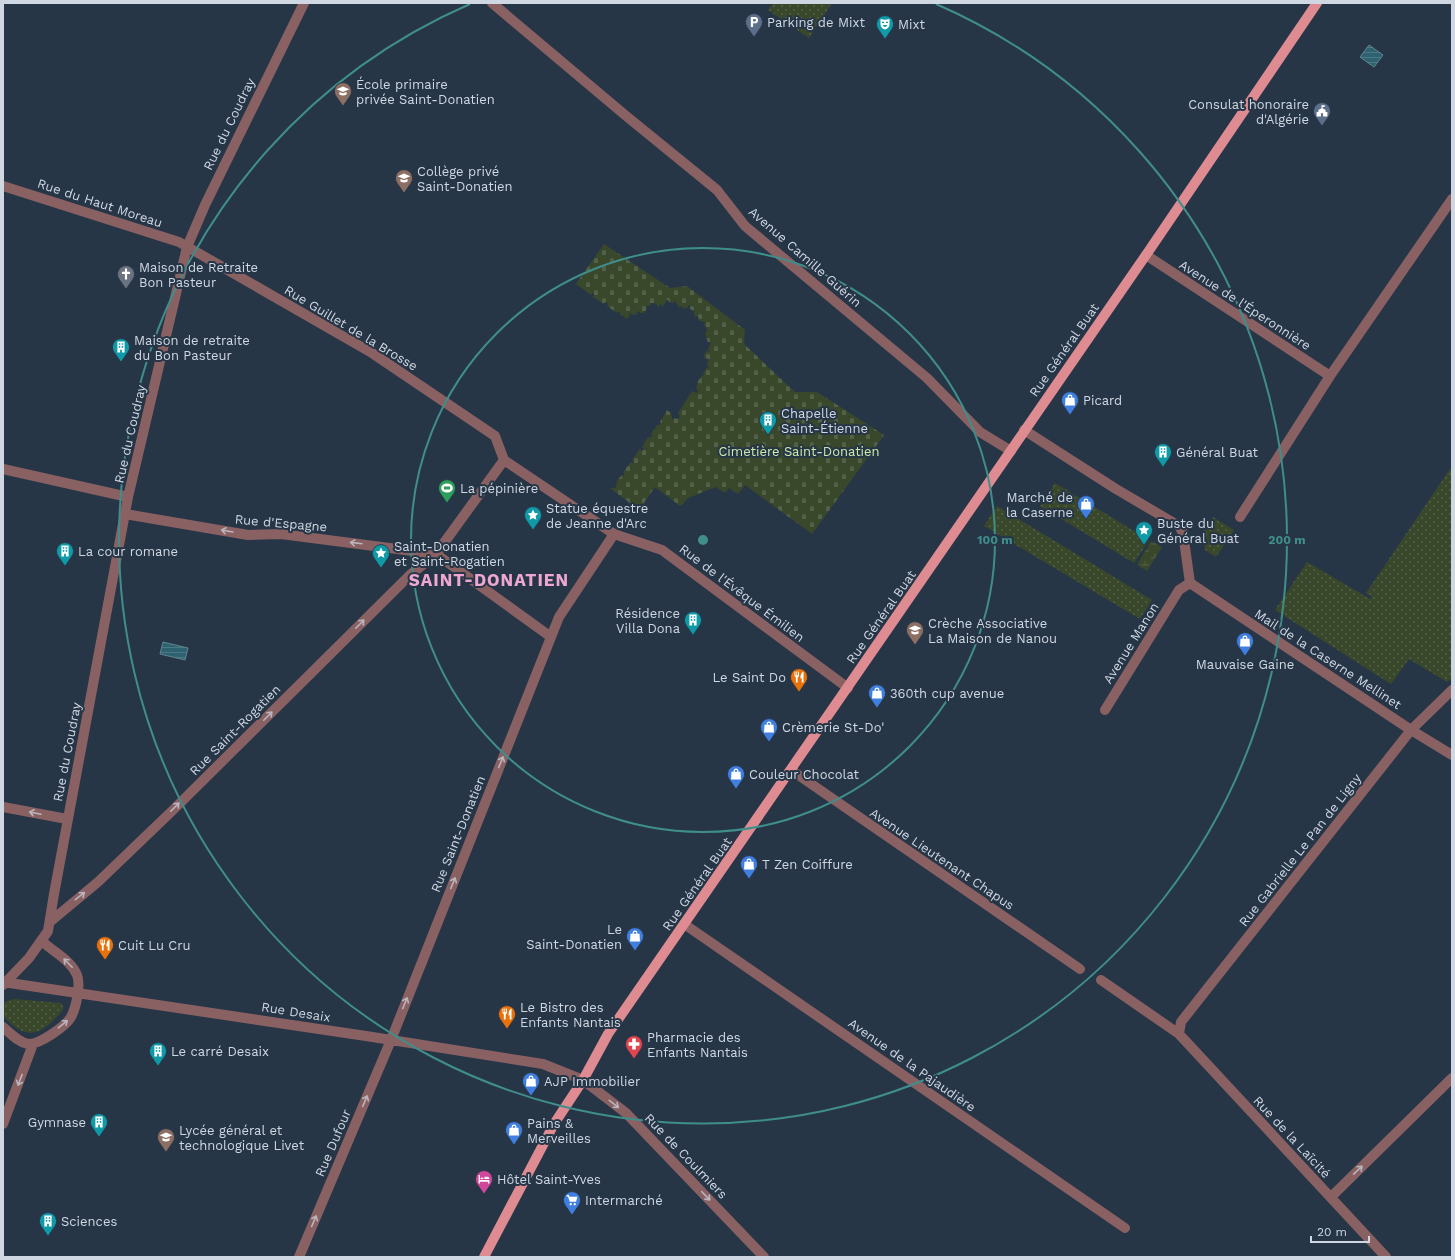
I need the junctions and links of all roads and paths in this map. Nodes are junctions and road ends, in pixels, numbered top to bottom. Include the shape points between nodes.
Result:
1 (304, 3) edge
2 (492, 3) edge
3 (1317, 3) edge
4 (3, 186) edge
5 (1452, 199) edge
6 (187, 247) junction
7 (1146, 255) junction
8 (1330, 376) junction
9 (1024, 430) junction
10 (1011, 450) junction
11 (504, 460) junction
12 (3, 469) edge
13 (128, 497) junction
14 (125, 514) junction
15 (1240, 517) dead end
16 (614, 534) junction
17 (436, 554) junction
18 (1190, 583) junction
19 (550, 637) junction
20 (848, 688) junction
21 (1452, 690) edge
22 (1105, 710) dead end
23 (1411, 730) junction
24 (1452, 755) edge
25 (791, 770) junction
26 (3, 807) edge
27 (67, 819) junction
28 (51, 921) junction
29 (684, 924) junction
30 (42, 941) junction
31 (1080, 969) dead end
32 (1101, 980) dead end
33 (4, 983) edge
34 (77, 994) junction
35 (3, 1026) edge
36 (1179, 1034) junction
37 (391, 1040) junction
38 (33, 1044) junction
39 (1452, 1078) edge
40 (583, 1080) junction
41 (3, 1124) edge
42 (1330, 1197) junction
43 (1125, 1228) dead end
44 (299, 1257) edge
45 (484, 1257) edge
46 (764, 1257) edge
47 (1386, 1257) edge

1 - 6 street, Rue du Coudray
2 - 10 street, Avenue Camille Guérin via 717,190 746,226 927,378 980,432
3 - 7 main road, Rue Général Buat
4 - 6 street, Rue du Haut Moreau via 179,242
5 - 8 street
6 - 11 street, Rue Guillet de la Brosse via 372,353 495,436
6 - 13 street, Rue du Coudray
7 - 8 street, Avenue de l'Éperonnière
7 - 9 main road, Rue Général Buat
8 - 15 street
9 - 10 main road, Rue Général Buat
9 - 18 street via 1179,526 1183,533
10 - 20 main road, Rue Général Buat
11 - 16 street, Rue de l'Évêque Émilien
11 - 17 street, Rue Saint-Rogatien
12 - 13 street
13 - 14 street, Rue du Coudray
17 -> 14 street, Rue d'Espagne via 281,534 248,535
14 - 27 street, Rue du Coudray
16 - 19 street, Rue Saint-Donatien via 559,616
16 - 20 street, Rue de l'Évêque Émilien via 662,550
17 - 19 street
28 -> 17 street, Rue Saint-Rogatien via 104,877 410,575
18 - 22 street, Avenue Manon via 1179,590
18 - 23 street, Mail de la Caserne Mellinet
37 -> 19 street, Rue Saint-Donatien
20 - 25 main road, Rue Général Buat
21 - 23 street, Rue Gabrielle Le Pan de Ligny
23 - 24 street, Mail de la Caserne Mellinet
23 - 36 street, Rue Gabrielle Le Pan de Ligny via 1181,1022
25 - 29 main road, Rue Général Buat
25 - 31 street, Avenue Lieutenant Chapus
27 -> 26 street
27 - 28 street, Rue du Coudray
28 - 30 street
29 - 40 main road, Rue Général Buat via 608,1034
29 - 43 street, Avenue de la Pajaudière
30 - 33 street
34 -> 30 street via 78,981 74,969
32 - 36 street, Rue de la Laïcité
33 - 34 street, Rue Desaix
34 - 37 street, Rue Desaix via 119,998
38 -> 34 street via 46,1038 71,1018
35 - 38 street via 21,1042
36 - 42 street, Rue de la Laïcité
37 - 40 street, Rue Desaix via 543,1064
44 -> 37 street, Rue Dufour
38 -> 41 street
42 -> 39 street
40 - 45 main road, Rue Général Buat via 554,1124
40 -> 46 street, Rue de Coulmiers via 636,1123
42 - 47 street, Rue de la Laïcité

